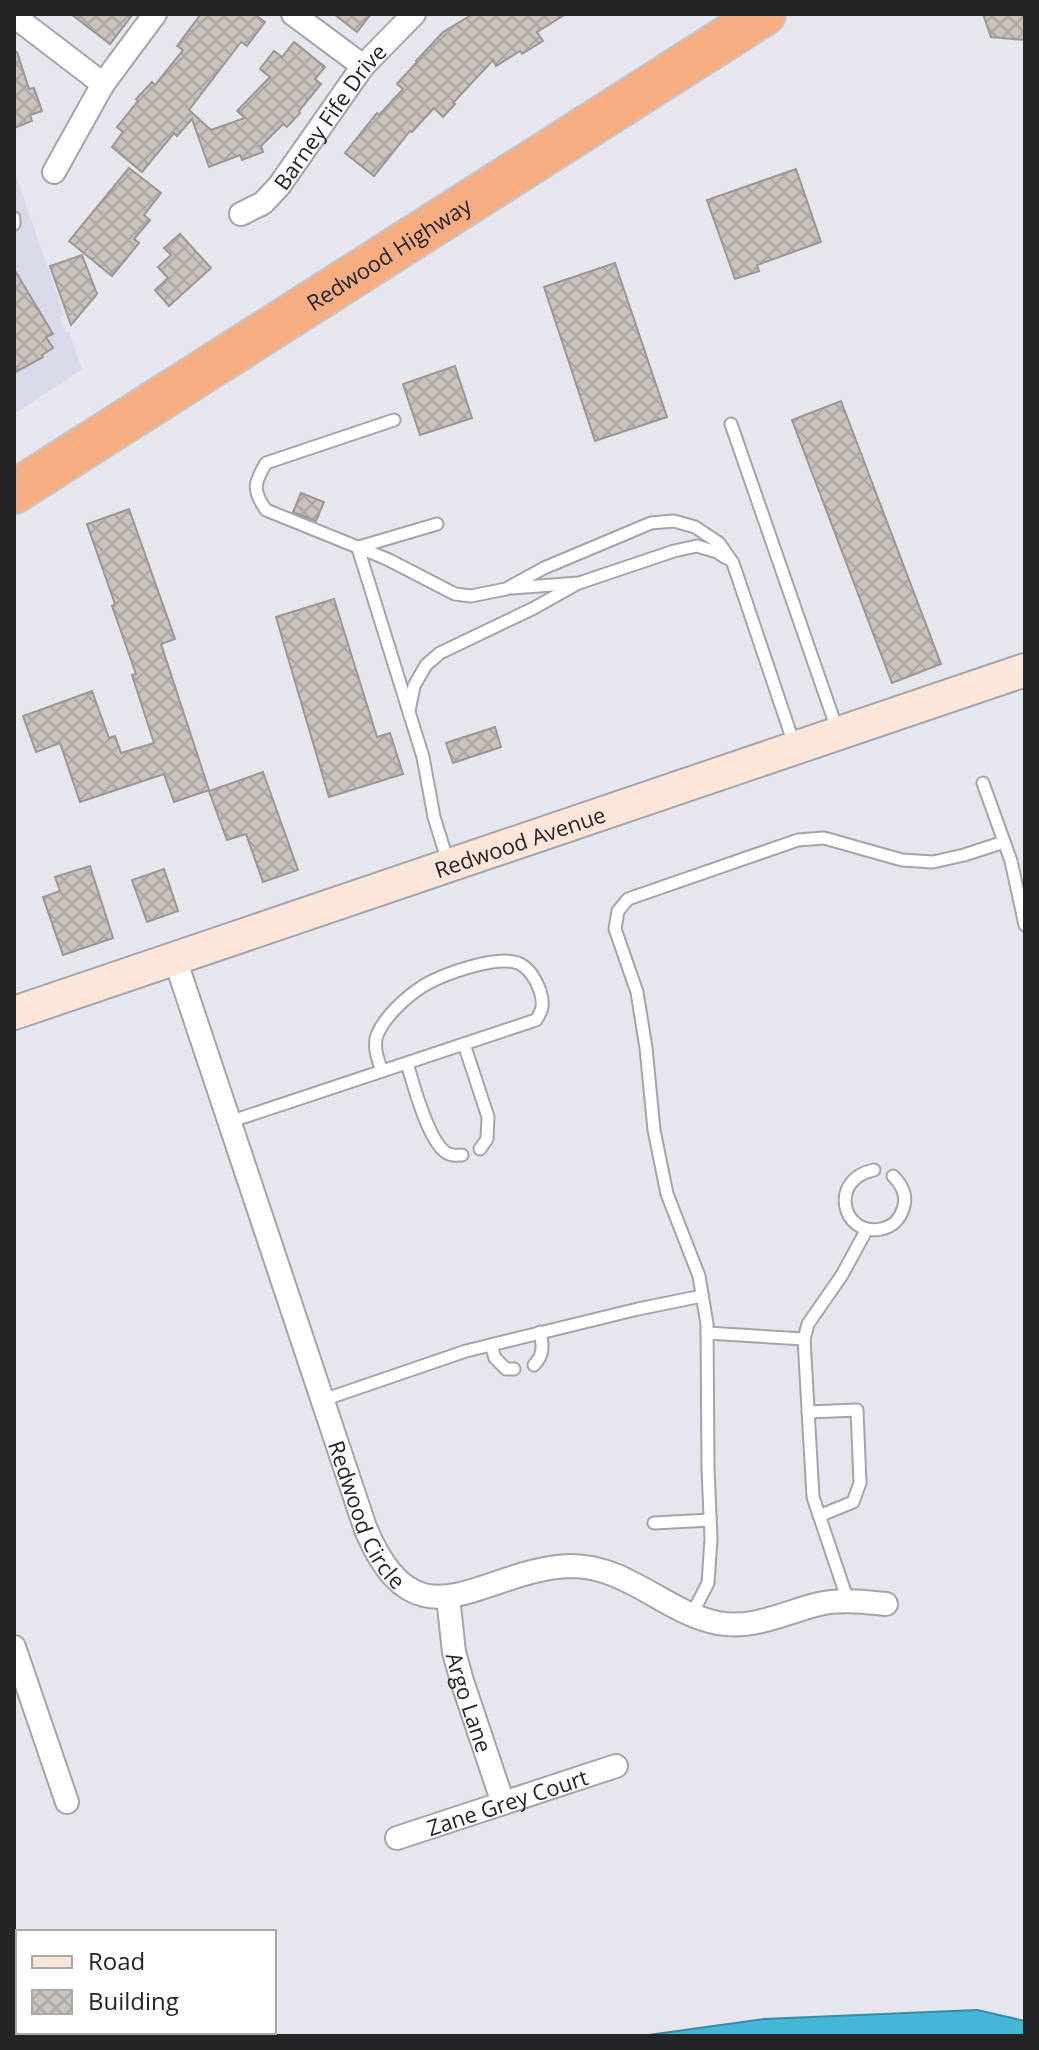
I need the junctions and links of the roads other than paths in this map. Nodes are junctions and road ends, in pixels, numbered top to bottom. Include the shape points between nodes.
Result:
1 (155, 14) edge
2 (293, 14) edge
3 (414, 14) edge
4 (764, 14) edge
5 (14, 16) edge
6 (363, 66) junction
7 (103, 84) junction
8 (54, 172) dead end
9 (241, 214) dead end
10 (394, 420) dead end
11 (731, 424) dead end
12 (14, 492) edge
13 (437, 524) dead end
14 (358, 548) junction
15 (733, 563) junction
16 (579, 583) junction
17 (506, 589) junction
18 (1025, 670) edge
19 (408, 711) junction
20 (838, 734) junction
21 (795, 748) junction
22 (983, 783) dead end
23 (1004, 842) junction
24 (1025, 856) edge
25 (1011, 861) junction
26 (449, 865) junction
27 (1025, 925) edge
28 (175, 959) junction
29 (14, 1013) edge
30 (464, 1044) junction
31 (407, 1063) junction
32 (382, 1071) junction
33 (229, 1122) junction
34 (480, 1149) dead end
35 (462, 1155) dead end
36 (874, 1170) dead end
37 (893, 1176) dead end
38 (867, 1229) junction
39 (702, 1296) junction
40 (540, 1332) junction
41 (707, 1333) junction
42 (804, 1339) junction
43 (491, 1345) junction
44 (534, 1365) dead end
45 (514, 1369) dead end
46 (323, 1400) junction
47 (808, 1412) junction
48 (819, 1516) junction
49 (710, 1520) junction
50 (654, 1523) dead end
51 (448, 1597) junction
52 (848, 1601) junction
53 (886, 1604) dead end
54 (692, 1614) junction
55 (14, 1647) edge
56 (616, 1766) dead end
57 (67, 1802) dead end
58 (503, 1803) junction
59 (397, 1838) dead end

1 - 7 street
2 - 6 street
3 - 6 street, Barney Fife Drive
4 - 12 highway, Redwood Highway
5 - 7 street
6 - 9 street, Barney Fife Drive via 279,186 263,203
7 - 8 street
10 - 14 lane via 266,463 256,480 256,496 266,510
11 - 20 lane
13 - 14 lane
14 - 17 lane via 455,594
14 - 19 lane
15 - 16 lane via 697,546
15 - 17 lane via 719,543 695,527 674,521 651,523
15 - 21 lane
16 - 17 lane
16 - 19 lane via 440,653 414,686
18 - 20 main road, Redwood Avenue
19 - 26 lane
20 - 21 main road, Redwood Avenue
21 - 26 main road, Redwood Avenue
22 - 23 lane
23 - 25 lane
23 - 39 lane via 933,862 902,860 824,838 798,840 628,899 618,911 615,929 637,992 667,1194
24 - 25 lane
25 - 27 lane
26 - 28 main road, Redwood Avenue
28 - 29 main road, Redwood Avenue
28 - 33 street, Redwood Circle
30 - 31 lane
30 - 32 lane via 536,1020 543,1000 530,971 505,961 487,962 424,985 385,1021 376,1038
30 - 34 lane via 488,1117 487,1139
31 - 32 lane
31 - 35 lane via 435,1140 448,1154
32 - 33 lane
33 - 46 street, Redwood Circle
36 - 38 lane via 856,1176 846,1192 851,1219
37 - 38 lane via 904,1193 902,1213 888,1227
38 - 42 lane
39 - 40 lane
39 - 41 lane
40 - 43 lane
40 - 44 lane via 543,1352
41 - 42 lane
41 - 49 lane
42 - 47 lane
43 - 45 lane via 495,1358 506,1369
43 - 46 lane
46 - 51 street, Redwood Circle via 365,1527 383,1564 411,1589
47 - 48 lane
47 - 48 lane via 857,1410 860,1483 853,1502
48 - 52 lane
49 - 50 lane
49 - 54 lane via 708,1583
51 - 54 street, Redwood Circle via 571,1566 625,1579
51 - 58 street, Argo Lane via 454,1652
52 - 53 street, Redwood Circle
52 - 54 street, Redwood Circle via 744,1625
55 - 57 street
56 - 58 street, Zane Grey Court
58 - 59 street, Zane Grey Court

